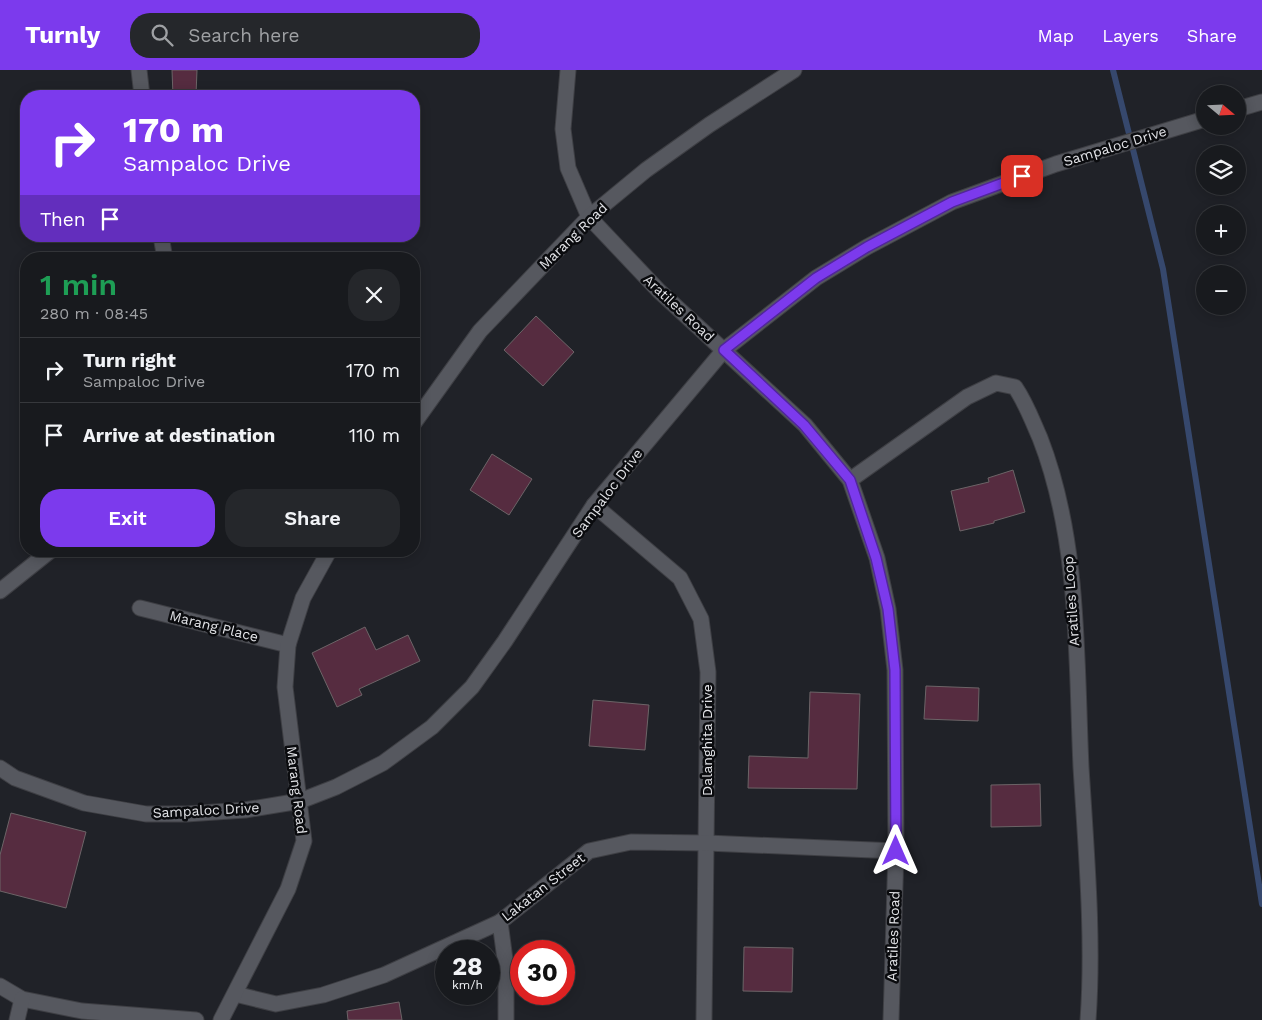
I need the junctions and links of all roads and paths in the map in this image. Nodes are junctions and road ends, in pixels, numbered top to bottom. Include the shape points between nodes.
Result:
1 (139, 70) edge
2 (568, 70) edge
3 (794, 70) edge
4 (141, 90) edge
5 (1262, 102) edge
6 (1246, 107) edge
7 (1196, 122) edge
8 (589, 217) junction
9 (724, 350) junction
10 (420, 415) edge
11 (850, 480) junction
12 (594, 505) junction
13 (42, 557) edge
14 (325, 557) edge
15 (0, 591) edge
16 (140, 608) dead end
17 (288, 645) junction
18 (0, 768) edge
19 (300, 801) junction
20 (707, 842) junction
21 (896, 851) junction
22 (500, 922) junction
23 (0, 986) edge
24 (236, 994) junction
25 (22, 999) junction
26 (17, 1020) edge
27 (196, 1020) edge
28 (222, 1020) edge
29 (506, 1020) edge
30 (704, 1020) edge
31 (890, 1020) edge
32 (1088, 1020) edge

1 - 4 street
2 - 8 street, Aratiles Road via 563,130 568,168
3 - 8 street, Marang Road via 693,136
5 - 6 street
7 - 9 street, Sampaloc Drive via 1056,164 952,202 816,278
8 - 9 street, Aratiles Road via 659,291
8 - 10 street, Marang Road via 480,331
9 - 11 street, Aratiles Road via 804,425
9 - 12 street, Sampaloc Drive
11 - 21 street, Aratiles Road via 876,558 888,609 895,670
11 - 32 street, Aratiles Loop via 967,397 996,383 1015,387 1026,402 1055,488 1071,566 1087,875
12 - 19 street, Sampaloc Drive via 472,687 432,726 383,763
12 - 20 street, Dalanghita Drive via 680,578 701,620 708,672
13 - 15 street
14 - 17 street, Marang Road via 303,598
16 - 17 street, Marang Place
17 - 19 street, Marang Road via 285,687
18 - 19 street, Sampaloc Drive via 15,778 84,803 146,814 245,810
19 - 24 street, Marang Road via 304,841 288,889
20 - 21 street, Lakatan Street
20 - 22 street, Lakatan Street via 631,842 589,851
20 - 30 street, Dalanghita Drive
21 - 31 street, Aratiles Road
22 - 24 street, Lakatan Street via 384,975 323,995 276,1004
22 - 29 street via 506,967
23 - 25 street
24 - 28 street, Marang Road
25 - 26 street
25 - 27 street via 82,1011

